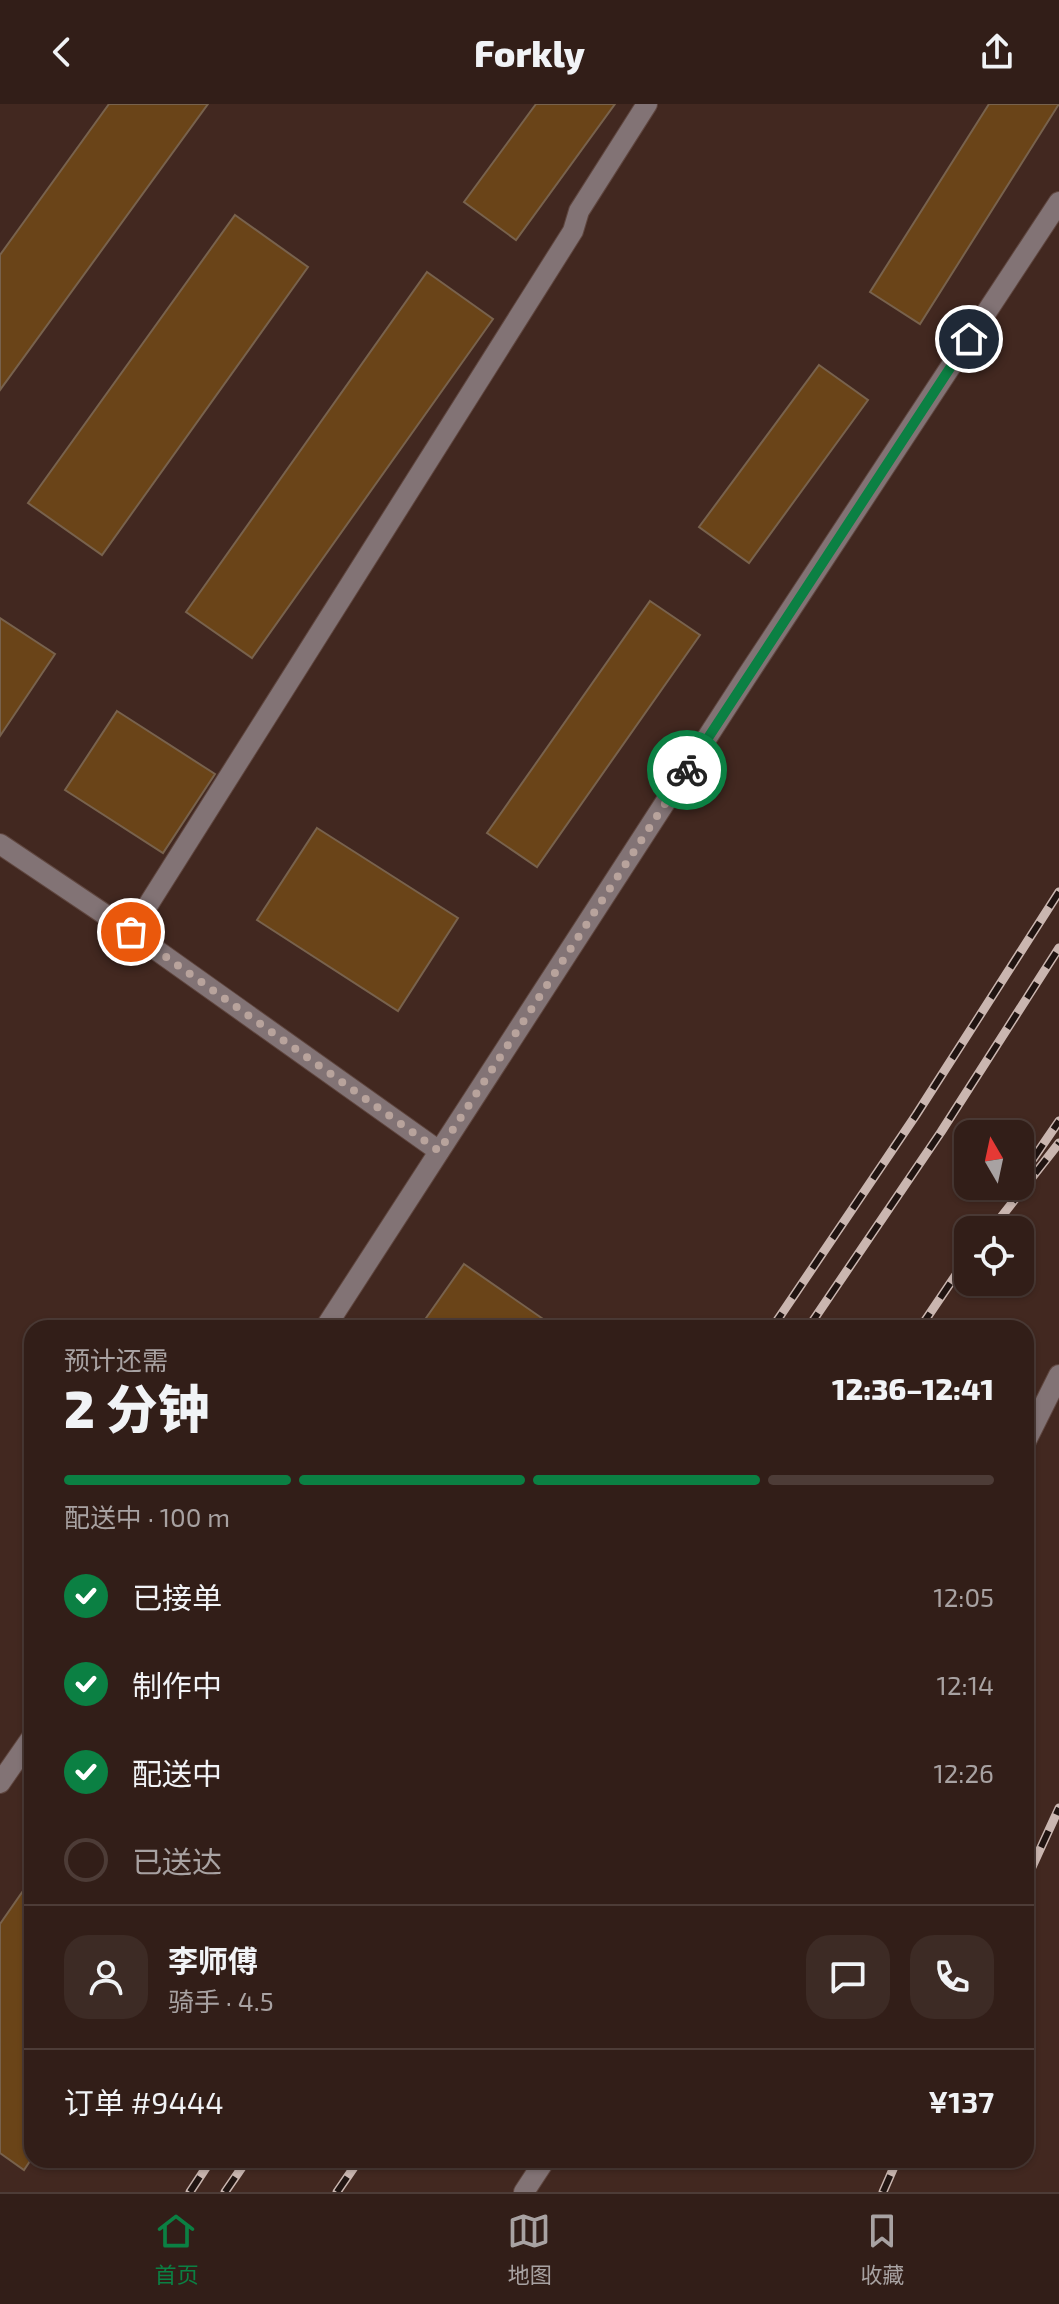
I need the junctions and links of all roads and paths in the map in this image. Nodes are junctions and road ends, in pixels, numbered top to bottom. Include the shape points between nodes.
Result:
1 (647, 104) edge
2 (1059, 202) edge
3 (0, 844) edge
4 (131, 932) junction
5 (439, 1151) junction
6 (330, 1320) edge
7 (1059, 1375) edge
8 (1034, 1425) edge
9 (24, 1748) edge
10 (0, 1783) edge
11 (540, 2168) edge
12 (524, 2192) edge

1 - 4 street via 579,211 573,231
2 - 5 street
3 - 4 street
4 - 5 street
5 - 6 street
7 - 8 street
9 - 10 street
11 - 12 street

